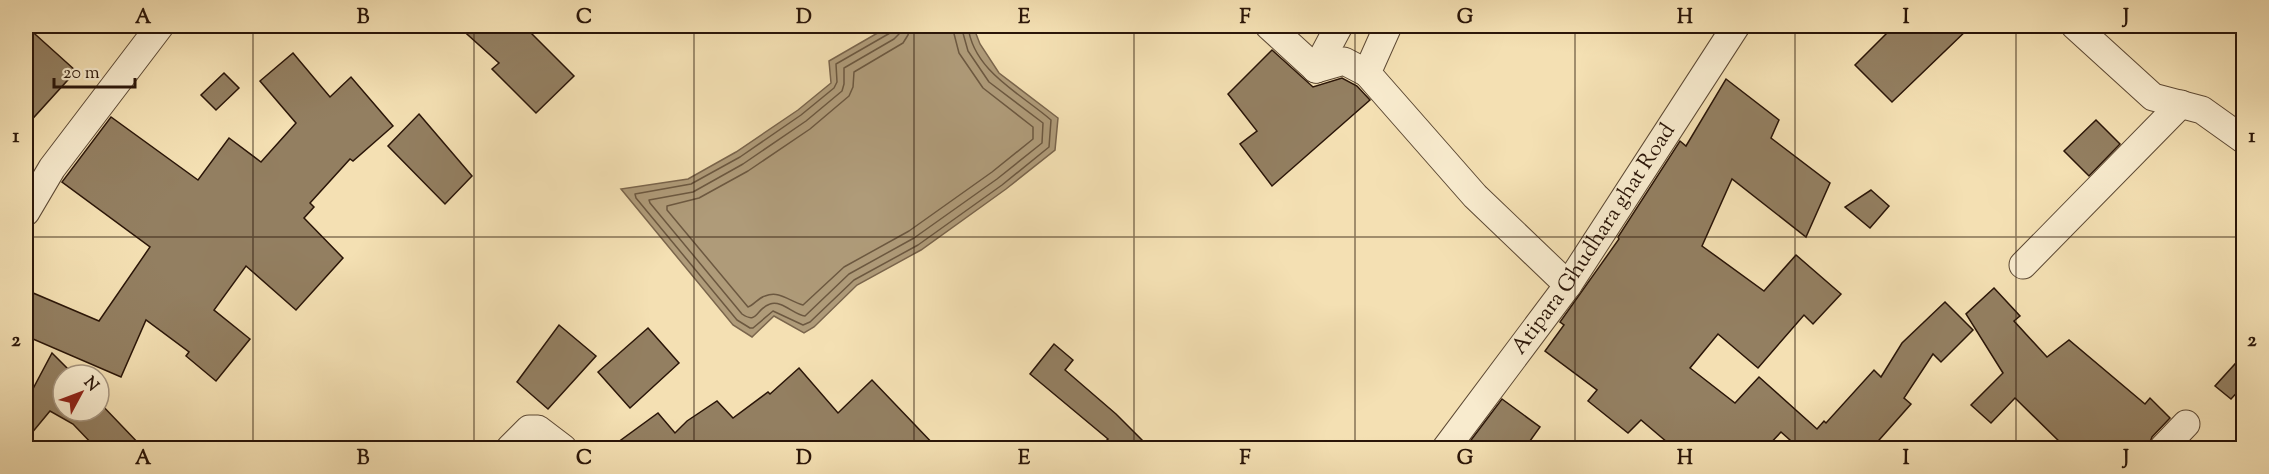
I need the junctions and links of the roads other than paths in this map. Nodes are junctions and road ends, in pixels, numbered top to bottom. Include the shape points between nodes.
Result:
1 (160, 26) edge
2 (1269, 26) edge
3 (1339, 26) edge
4 (1388, 26) edge
5 (1736, 26) edge
6 (2077, 26) edge
7 (1316, 69) junction
8 (1367, 73) junction
9 (2181, 104) junction
10 (2241, 133) edge
11 (26, 212) edge
12 (2024, 265) dead end
13 (1568, 285) junction
14 (2187, 424) dead end
15 (510, 448) edge
16 (563, 448) edge
17 (1446, 448) edge
18 (2163, 448) edge

1 - 11 street via 51,168
2 - 7 street
3 - 7 street
4 - 8 street
5 - 13 street, Atipara Ghudhara ghat Road
6 - 9 street via 2153,97
7 - 8 street via 1344,61
8 - 13 street via 1475,196
9 - 10 street via 2202,110
9 - 12 street
13 - 17 street, Atipara Ghudhara ghat Road
14 - 18 street
15 - 16 street via 529,429 538,429

